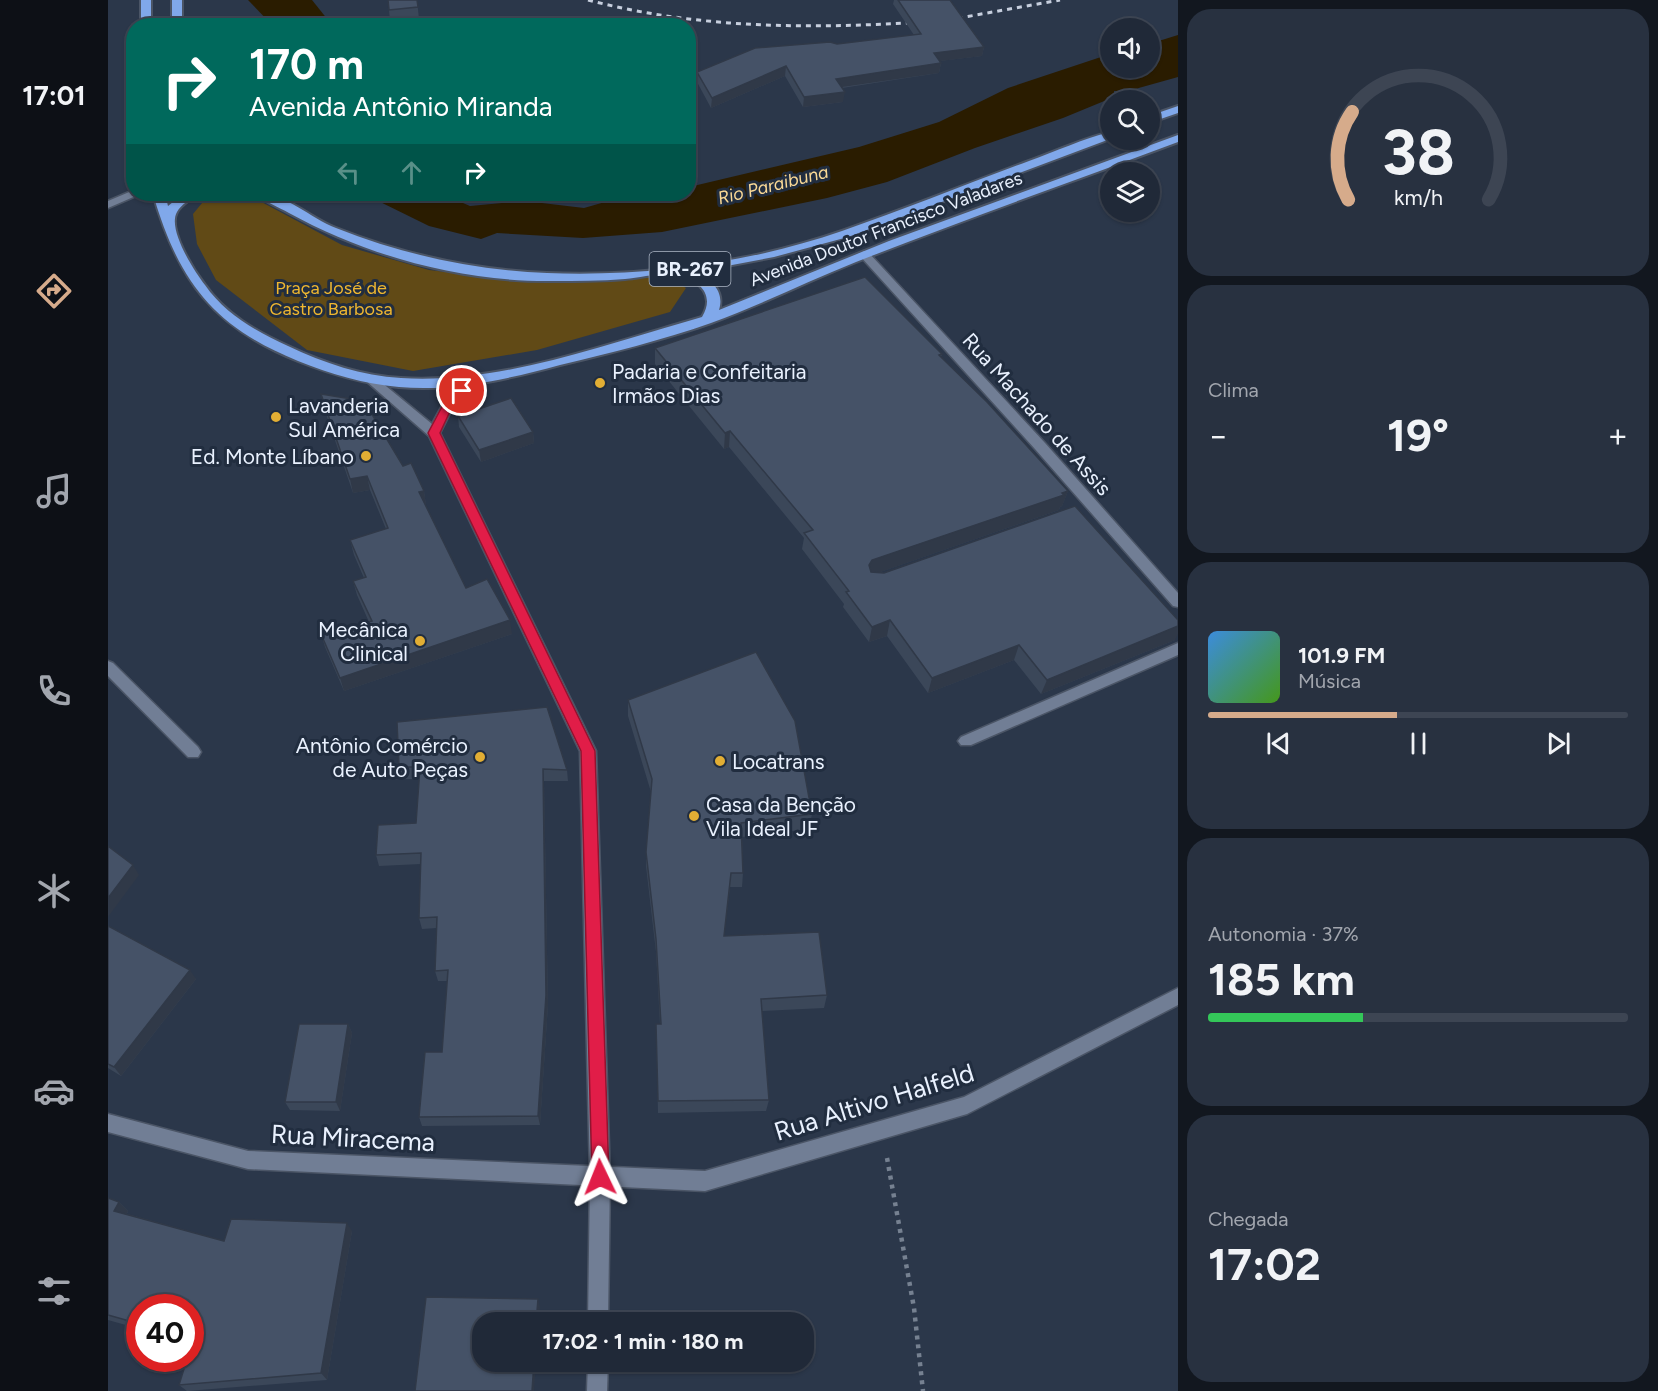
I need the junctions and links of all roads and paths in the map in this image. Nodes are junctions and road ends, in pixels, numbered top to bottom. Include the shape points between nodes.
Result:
1 (146, 0) edge
2 (177, 0) edge
3 (146, 18) edge
4 (177, 18) edge
5 (1178, 109) edge
6 (1160, 116) edge
7 (1178, 138) edge
8 (1100, 139) edge
9 (126, 197) edge
10 (161, 201) edge
11 (180, 201) edge
12 (276, 201) edge
13 (108, 205) edge
14 (167, 222) junction
15 (864, 254) junction
16 (680, 271) junction
17 (707, 319) junction
18 (475, 379) junction
19 (371, 380) junction
20 (434, 433) junction
21 (1176, 596) edge
22 (1178, 649) edge
23 (108, 667) edge
24 (966, 741) dead end
25 (193, 752) dead end
26 (1178, 996) edge
27 (108, 1123) edge
28 (879, 1130) junction
29 (600, 1177) junction
30 (598, 1312) edge
31 (598, 1372) edge
32 (597, 1391) edge
33 (923, 1391) edge

1 - 3 highway
2 - 4 highway
5 - 6 highway
7 - 15 highway, Avenida Doutor Francisco Valadares / BR-267
8 - 16 highway, Avenida Doutor Francisco Valadares / BR-267 via 844,234 772,254
9 - 13 street
10 - 14 highway, Avenida Doutor Francisco Valadares / BR-267
11 - 14 highway via 169,212
12 - 16 highway, Avenida Doutor Francisco Valadares / BR-267 via 320,226 362,243 458,267 566,277
14 - 19 highway, Avenida Doutor Francisco Valadares / BR-267 via 183,264 204,294 231,321 267,343
15 - 17 highway, Avenida Doutor Francisco Valadares / BR-267
15 - 21 street, Rua Machado de Assis via 1088,508
16 - 17 highway via 694,275 713,291 714,310
17 - 18 highway, Avenida Doutor Francisco Valadares / BR-267 via 545,365
18 - 19 highway, Avenida Doutor Francisco Valadares / BR-267 via 423,383
18 - 20 street via 449,403
19 - 20 street
20 - 29 street via 588,751
22 - 24 street
23 - 25 street
26 - 28 street, Rua Altivo Halfeld via 967,1105
27 - 29 street, Rua Miracema via 248,1160
28 - 29 street, Rua Altivo Halfeld via 705,1181
28 - 33 path via 891,1174 914,1308
29 - 30 street
31 - 32 street

